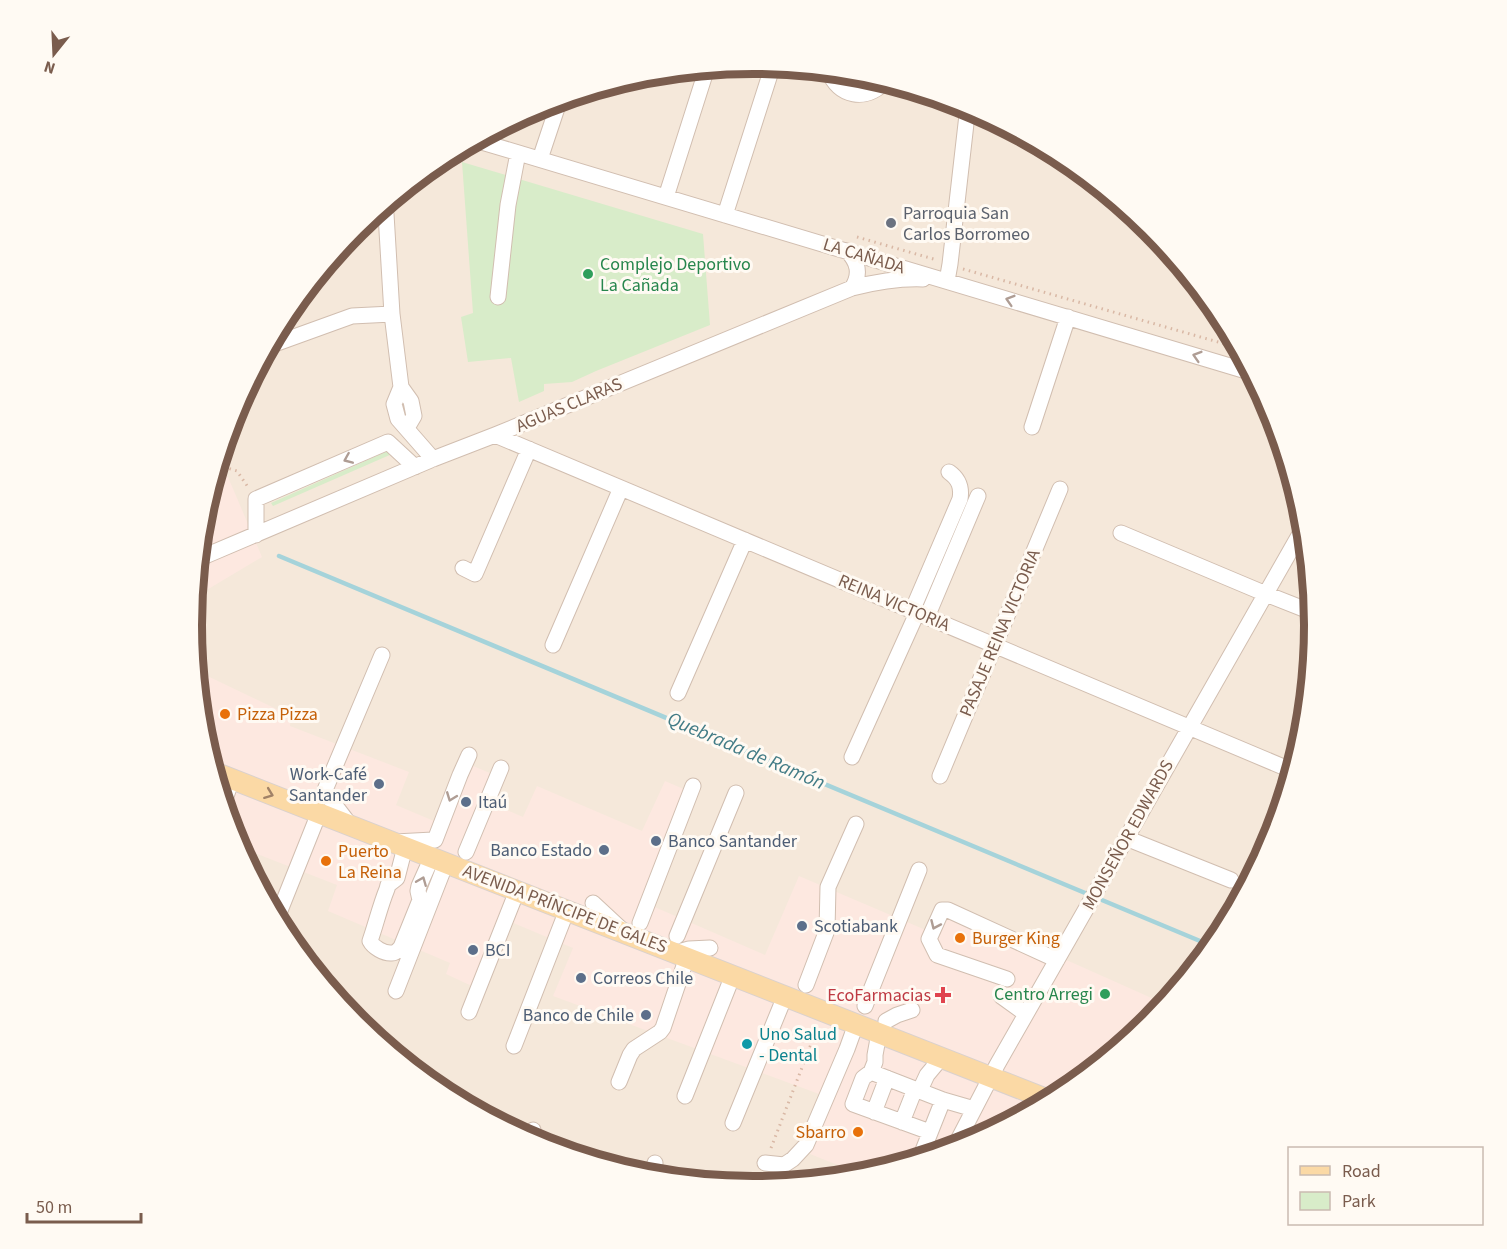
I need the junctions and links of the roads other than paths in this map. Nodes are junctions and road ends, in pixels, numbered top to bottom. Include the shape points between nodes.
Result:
1 (770, 74) edge
2 (704, 76) edge
3 (831, 79) edge
4 (879, 88) edge
5 (556, 110) edge
6 (967, 116) edge
7 (490, 141) edge
8 (518, 153) junction
9 (540, 159) junction
10 (666, 197) junction
11 (386, 214) dead end
12 (725, 215) junction
13 (847, 251) junction
14 (947, 281) junction
15 (852, 288) junction
16 (498, 297) dead end
17 (392, 314) junction
18 (1068, 317) junction
19 (280, 342) edge
20 (1242, 370) edge
21 (1032, 427) dead end
22 (409, 431) junction
23 (495, 435) junction
24 (388, 442) junction
25 (529, 450) junction
26 (433, 459) junction
27 (415, 467) junction
28 (949, 472) dead end
29 (621, 488) junction
30 (1060, 489) dead end
31 (978, 496) dead end
32 (1121, 532) dead end
33 (256, 535) junction
34 (1298, 538) edge
35 (745, 540) junction
36 (207, 555) edge
37 (463, 568) dead end
38 (1266, 594) junction
39 (1304, 609) edge
40 (919, 614) junction
41 (553, 645) dead end
42 (995, 646) junction
43 (382, 655) dead end
44 (678, 693) dead end
45 (1188, 728) junction
46 (469, 755) dead end
47 (852, 757) dead end
48 (501, 768) dead end
49 (1286, 768) edge
50 (223, 776) edge
51 (940, 776) dead end
52 (693, 786) dead end
53 (736, 793) dead end
54 (324, 803) junction
55 (856, 824) dead end
56 (1126, 838) junction
57 (399, 844) junction
58 (437, 850) junction
59 (466, 852) dead end
60 (919, 870) dead end
61 (1231, 880) dead end
62 (517, 891) junction
63 (593, 903) dead end
64 (281, 908) edge
65 (567, 910) junction
66 (632, 928) junction
67 (710, 948) dead end
68 (680, 949) junction
69 (1058, 960) junction
70 (732, 975) junction
71 (1007, 980) dead end
72 (806, 985) dead end
73 (396, 992) dead end
74 (785, 996) junction
75 (1001, 996) dead end
76 (912, 1010) dead end
77 (469, 1012) dead end
78 (1026, 1014) junction
79 (860, 1015) junction
80 (882, 1027) junction
81 (514, 1047) dead end
82 (942, 1057) junction
83 (873, 1067) junction
84 (990, 1076) junction
85 (887, 1077) junction
86 (619, 1082) dead end
87 (917, 1089) junction
88 (685, 1096) dead end
89 (1039, 1096) edge
90 (943, 1100) junction
91 (974, 1109) junction
92 (874, 1112) junction
93 (902, 1122) junction
94 (733, 1123) dead end
95 (930, 1132) junction
96 (961, 1135) edge
97 (924, 1148) edge
98 (765, 1163) road end

1 - 12 street
2 - 10 street
3 - 4 street via 848,92 869,93
5 - 9 street
6 - 14 street
7 - 8 street, LA CAÑADA
8 - 9 street, LA CAÑADA
8 - 16 street
9 - 10 street, LA CAÑADA
10 - 12 street, LA CAÑADA
11 - 17 street
12 - 13 street, LA CAÑADA
13 - 14 street, LA CAÑADA
13 - 15 street via 857,267
14 - 15 street, AGUAS CLARAS via 906,278
18 -> 14 street, LA CAÑADA
15 - 23 street, AGUAS CLARAS
17 - 19 street via 352,316
17 - 22 street via 400,382 414,416
20 -> 18 street, LA CAÑADA
18 - 21 street
22 - 24 street
22 - 26 street
23 - 25 street, REINA VICTORIA
23 - 26 street, AGUAS CLARAS
24 - 27 street
24 -> 33 street via 256,499
25 - 29 street, REINA VICTORIA
25 - 37 street via 475,574
26 - 27 street, AGUAS CLARAS
27 - 33 street, AGUAS CLARAS
28 - 40 street via 960,487 960,499
29 - 35 street, REINA VICTORIA
29 - 41 street
30 - 42 street, PASAJE REINA VICTORIA
31 - 40 street
32 - 38 street
33 - 36 street, AGUAS CLARAS
34 - 38 street, MONSEÑOR EDWARDS
35 - 40 street, REINA VICTORIA
35 - 44 street
38 - 39 street
38 - 45 street, MONSEÑOR EDWARDS
40 - 42 street, REINA VICTORIA
40 - 47 street
42 - 45 street, REINA VICTORIA
42 - 51 street, PASAJE REINA VICTORIA
43 - 54 street
45 - 49 street, REINA VICTORIA
45 - 56 street, MONSEÑOR EDWARDS
46 -> 58 street
48 - 59 street
50 -> 54 main road, AVENIDA PRÍNCIPE DE GALES
52 - 66 street
53 - 68 street
54 - 57 main road, AVENIDA PRÍNCIPE DE GALES via 350,825
54 - 64 street
55 - 72 street via 828,887 827,930
56 - 61 street
56 - 69 street, MONSEÑOR EDWARDS
57 - 58 main road, AVENIDA PRÍNCIPE DE GALES
57 -> 58 street via 398,878 388,885 370,941 375,948 392,954 401,947 420,900 418,886
58 - 62 main road, AVENIDA PRÍNCIPE DE GALES
58 - 73 street
60 - 79 street
62 - 65 main road, AVENIDA PRÍNCIPE DE GALES
62 - 77 street
63 - 66 street
65 - 66 main road, AVENIDA PRÍNCIPE DE GALES
65 - 81 street
66 - 68 main road, AVENIDA PRÍNCIPE DE GALES
67 - 68 street
68 - 70 main road, AVENIDA PRÍNCIPE DE GALES
68 - 86 street via 663,1028 634,1049
69 -> 71 street via 942,910 929,939 937,955
69 - 78 street, MONSEÑOR EDWARDS
70 - 74 main road, AVENIDA PRÍNCIPE DE GALES
70 - 88 street
74 - 79 main road, AVENIDA PRÍNCIPE DE GALES
74 - 94 street
75 - 78 street
76 - 80 street via 897,1015
78 - 84 street, MONSEÑOR EDWARDS
79 - 80 main road, AVENIDA PRÍNCIPE DE GALES
79 - 98 street via 806,1145 784,1165
80 - 82 main road, AVENIDA PRÍNCIPE DE GALES
80 - 83 street
82 - 84 main road, AVENIDA PRÍNCIPE DE GALES
82 - 87 street
83 - 85 street
83 - 92 street via 863,1078 852,1104
84 - 89 main road, AVENIDA PRÍNCIPE DE GALES
84 - 91 street, MONSEÑOR EDWARDS
85 - 87 street
85 - 92 street
87 - 90 street
87 - 93 street
90 - 91 street
90 - 95 street
91 - 96 street, MONSEÑOR EDWARDS
92 - 93 street
93 - 95 street
95 - 97 street

